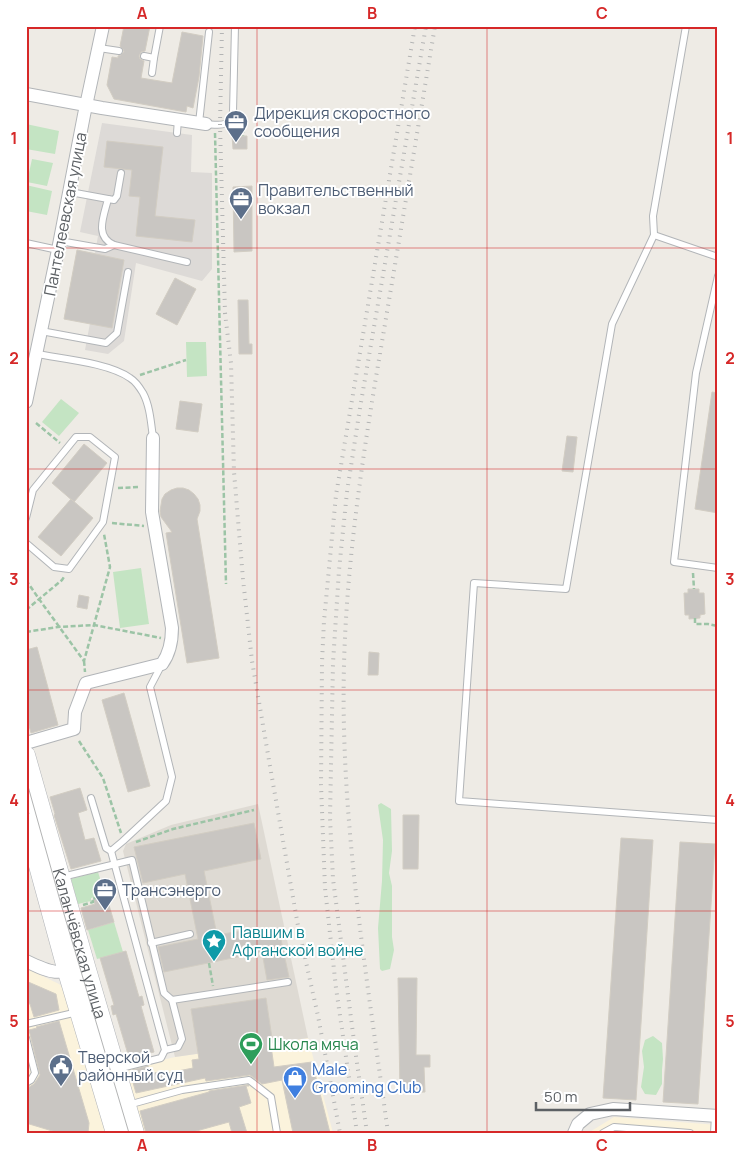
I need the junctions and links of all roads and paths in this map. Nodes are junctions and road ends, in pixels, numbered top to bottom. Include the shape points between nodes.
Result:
1 (103, 26) edge
2 (160, 26) edge
3 (235, 26) edge
4 (686, 26) edge
5 (209, 32) dead end
6 (98, 48) junction
7 (119, 52) dead end
8 (144, 56) dead end
9 (154, 58) junction
10 (152, 73) dead end
11 (26, 94) edge
12 (86, 105) junction
13 (178, 120) junction
14 (207, 124) junction
15 (177, 133) dead end
16 (121, 173) dead end
17 (70, 192) junction
18 (108, 199) junction
19 (654, 235) junction
20 (26, 243) edge
21 (59, 245) junction
22 (114, 245) junction
23 (718, 257) edge
24 (187, 262) dead end
25 (128, 272) dead end
26 (718, 276) edge
27 (41, 331) junction
28 (37, 354) junction
29 (186, 360) dead end
30 (134, 376) dead end
31 (26, 402) edge
32 (36, 423) dead end
33 (153, 438) joint
34 (67, 449) junction
35 (153, 486) junction
36 (29, 489) edge
37 (109, 489) junction
38 (26, 518) edge
39 (103, 522) junction
40 (155, 526) junction
41 (26, 543) edge
42 (693, 565) junction
43 (718, 568) edge
44 (69, 569) junction
45 (26, 580) edge
46 (226, 584) dead end
47 (694, 589) dead end
48 (39, 599) junction
49 (26, 610) edge
50 (695, 618) dead end
51 (94, 625) junction
52 (718, 626) edge
53 (58, 627) junction
54 (26, 632) edge
55 (172, 640) junction
56 (162, 664) junction
57 (78, 740) dead end
58 (26, 743) edge
59 (26, 755) edge
60 (26, 791) edge
61 (92, 798) dead end
62 (254, 810) dead end
63 (718, 820) edge
64 (26, 822) edge
65 (123, 841) junction
66 (111, 851) junction
67 (132, 860) junction
68 (114, 864) junction
69 (61, 877) junction
70 (121, 890) junction
71 (77, 907) dead end
72 (190, 934) dead end
73 (151, 943) junction
74 (26, 961) edge
75 (209, 963) dead end
76 (77, 969) junction
77 (288, 982) dead end
78 (214, 993) junction
79 (172, 1000) junction
80 (79, 1012) junction
81 (26, 1024) edge
82 (26, 1038) edge
83 (165, 1050) junction
84 (116, 1069) junction
85 (26, 1083) edge
86 (127, 1106) junction
87 (717, 1116) edge
88 (652, 1131) edge
89 (115, 1133) edge
90 (126, 1133) edge
91 (135, 1133) edge
92 (277, 1133) edge
93 (574, 1133) edge
94 (603, 1133) edge
95 (690, 1133) edge
96 (714, 1133) edge

1 - 6 street, Пантелеевская улица
2 - 9 lane
3 - 14 lane via 232,118 224,125
4 - 19 lane via 653,216
5 - 14 lane
6 - 7 lane
6 - 12 street, Пантелеевская улица
8 - 9 lane
9 - 10 lane
11 - 12 street
12 - 13 street
12 - 17 street, Пантелеевская улица
13 - 14 street
13 - 15 lane
14 - 46 path
16 - 18 lane via 116,198
17 - 18 lane
17 - 21 street, Пантелеевская улица
18 - 22 lane via 101,228 105,239
19 - 23 lane
19 - 63 lane via 612,324 566,590 474,583 459,801
20 - 21 lane
21 - 22 lane via 105,249
21 - 27 street, Пантелеевская улица
22 - 24 lane
25 - 27 lane via 117,334 106,343
26 - 42 lane via 696,373 674,562
27 - 28 street, Пантелеевская улица
28 - 31 street, Пантелеевская улица
28 - 33 lane via 97,365 131,378 143,393
29 - 30 path
32 - 34 path
33 - 35 street
34 - 36 lane
34 - 37 lane via 76,437 90,437 115,457
35 - 37 path
35 - 40 street
36 - 38 lane
37 - 39 lane
39 - 40 path
39 - 44 lane
39 - 51 path via 110,567
40 - 55 street
41 - 44 lane via 54,567
42 - 43 lane
42 - 47 path
44 - 48 path via 62,580
45 - 48 path
48 - 49 path
48 - 53 path
50 - 52 path via 695,624
51 - 53 path
51 - 53 path via 84,661
51 - 55 path
53 - 54 path
55 - 56 street
56 - 58 street via 86,683 75,712 74,729
56 - 65 lane via 150,687 172,777 166,801
57 - 65 path via 103,778
59 - 69 main road, Каланчёвская улица
60 - 76 lane
61 - 66 lane via 106,848
62 - 67 path via 173,829 134,843 129,849
64 - 76 main road, Каланчёвская улица
65 - 66 lane
66 - 68 lane
67 - 68 lane
67 - 73 lane
68 - 69 lane
68 - 70 lane
69 - 76 main road, Каланчёвская улица
70 - 71 path
70 - 83 lane
72 - 73 lane
73 - 79 lane via 164,993
74 - 76 street via 52,972
75 - 78 path
76 - 80 main road, Каланчёвская улица
76 - 84 main road, Каланчёвская улица
76 - 90 lane
77 - 78 lane
78 - 79 lane
79 - 83 lane via 182,1039 178,1047
80 - 81 lane
80 - 89 main road, Каланчёвская улица
82 - 85 lane via 35,1073
83 - 84 lane via 161,1058
84 - 86 main road, Каланчёвская улица
86 - 91 main road, Каланчёвская улица
86 - 92 lane via 182,1090 249,1080 272,1097
87 - 93 street via 613,1109 590,1114 578,1124
87 - 96 lane
88 - 94 lane via 614,1127
88 - 95 lane

